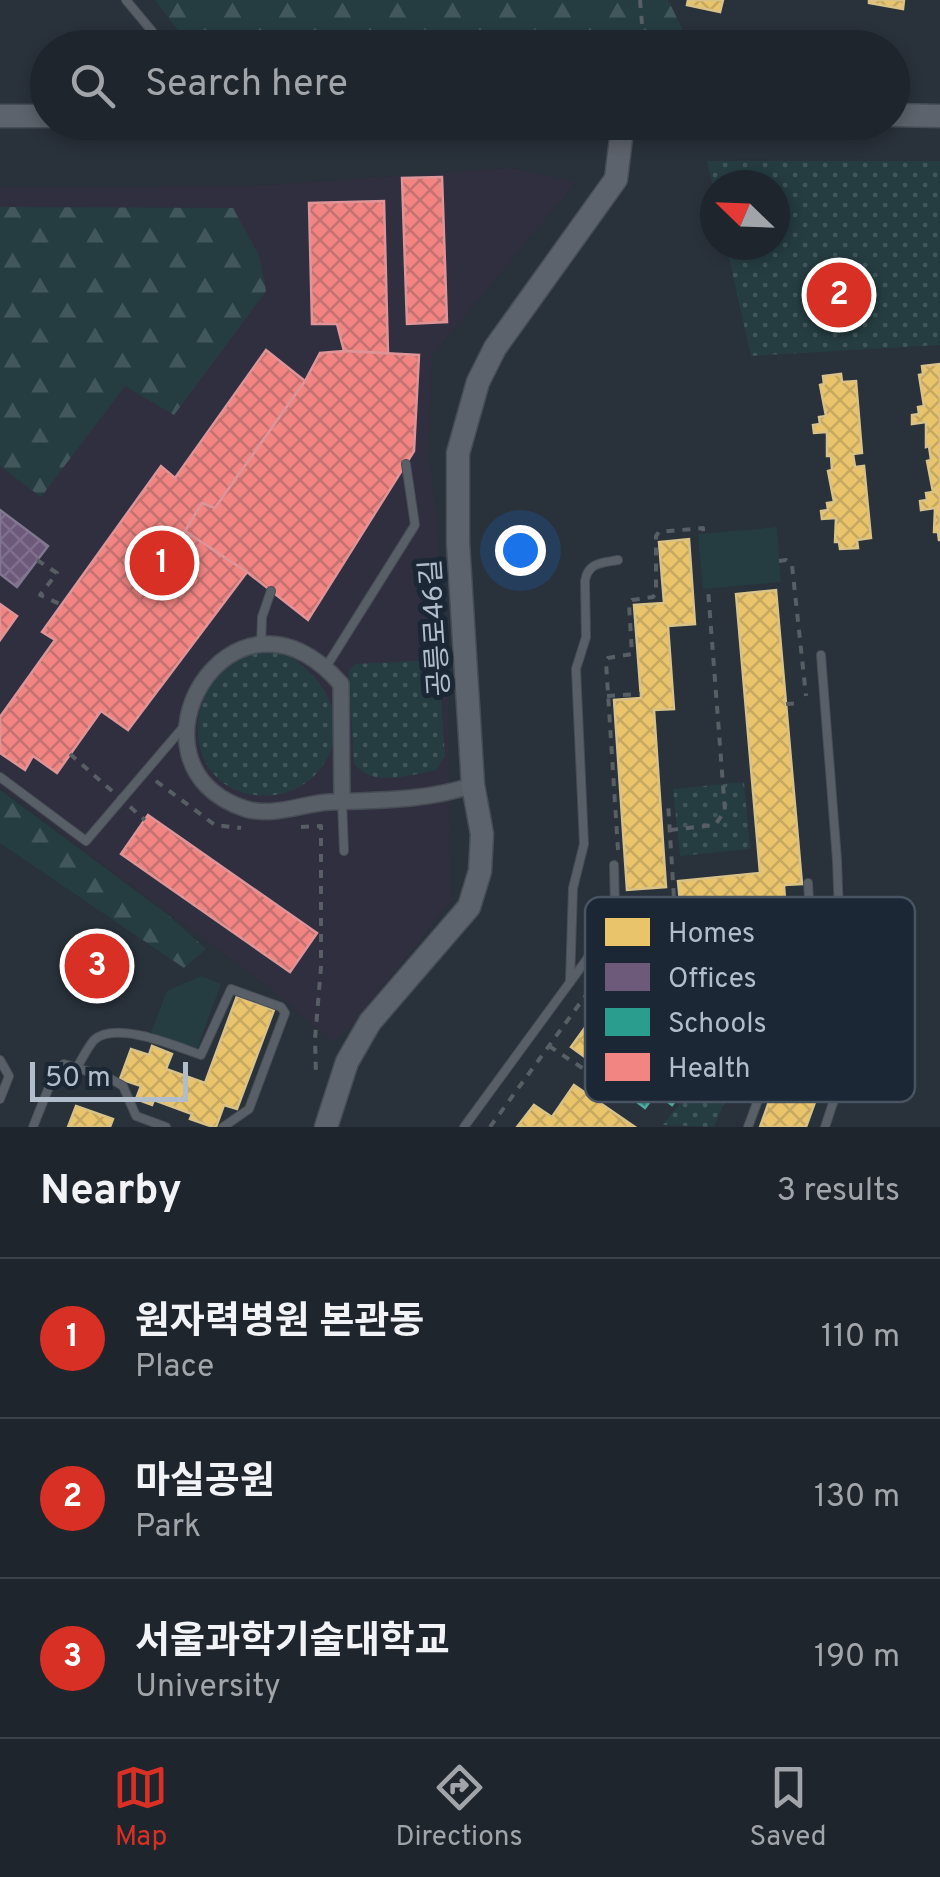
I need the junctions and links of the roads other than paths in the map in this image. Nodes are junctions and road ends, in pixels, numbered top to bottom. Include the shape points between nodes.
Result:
1 (126, 0) edge
2 (151, 30) edge
3 (910, 115) edge
4 (0, 116) edge
5 (30, 116) edge
6 (940, 116) edge
7 (621, 140) edge
8 (406, 464) dead end
9 (618, 560) dead end
10 (270, 591) dead end
11 (260, 646) junction
12 (821, 655) dead end
13 (326, 667) junction
14 (186, 724) junction
15 (0, 777) edge
16 (473, 785) junction
17 (342, 802) junction
18 (344, 851) dead end
19 (616, 863) road end
20 (808, 883) dead end
21 (615, 897) edge
22 (809, 897) edge
23 (837, 897) edge
24 (585, 960) edge
25 (570, 982) junction
26 (0, 1060) edge
27 (77, 1067) junction
28 (0, 1099) edge
29 (757, 1102) edge
30 (833, 1102) edge
31 (33, 1127) edge
32 (166, 1127) edge
33 (223, 1127) edge
34 (326, 1127) edge
35 (464, 1127) edge
36 (748, 1127) edge
37 (825, 1127) edge

1 - 2 lane
3 - 6 street
4 - 5 street
7 - 16 street, 공릉로46길 via 616,179 495,348 458,452
8 - 13 lane via 416,526
9 - 25 lane via 593,565 585,582 586,637 576,669 584,837 572,888
10 - 11 lane
11 - 13 street via 300,650
11 - 14 street via 222,659 203,678
12 - 23 lane
13 - 17 street via 341,684
14 - 15 lane via 86,841
14 - 17 street via 196,768 227,800 271,812
16 - 17 street via 440,796
16 - 34 street, 공릉로46길 via 482,834 469,907 370,1022 347,1062
17 - 18 lane
19 - 21 lane
20 - 22 lane
24 - 25 lane
25 - 35 lane
26 - 28 lane via 9,1076
27 - 31 lane via 64,1064 55,1072
27 - 32 lane via 117,1082 136,1116
27 - 33 lane via 101,1036 138,1034 201,1055 231,988 282,1008 249,1110
29 - 36 lane
30 - 37 lane

